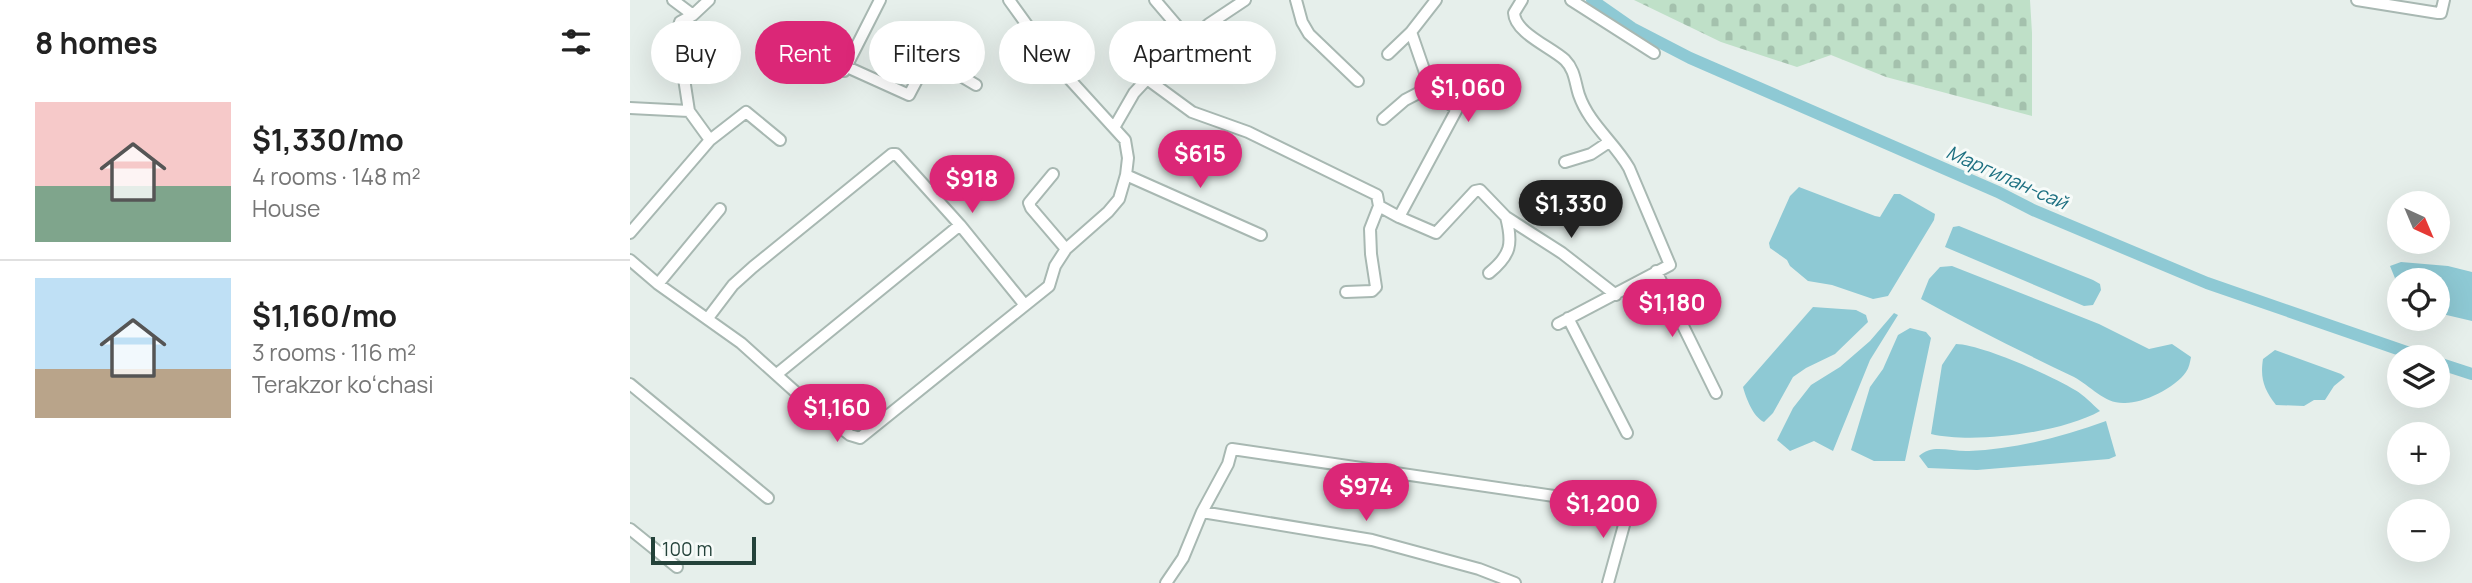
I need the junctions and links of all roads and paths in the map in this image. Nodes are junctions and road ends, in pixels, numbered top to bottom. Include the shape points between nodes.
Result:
1 (673, 0) edge
2 (709, 0) edge
3 (880, 0) edge
4 (1009, 0) edge
5 (1155, 0) edge
6 (1245, 0) edge
7 (1296, 0) edge
8 (1436, 0) edge
9 (1522, 0) edge
10 (1571, 0) edge
11 (2357, 0) edge
12 (2444, 0) edge
13 (693, 15) junction
14 (1173, 21) edge
15 (1214, 21) edge
16 (1410, 32) junction
17 (855, 51) edge
18 (1654, 52) dead end
19 (1388, 54) dead end
20 (855, 71) edge
21 (1358, 80) dead end
22 (1142, 84) edge
23 (1154, 84) edge
24 (976, 85) dead end
25 (1430, 87) junction
26 (630, 108) edge
27 (689, 111) junction
28 (1382, 119) dead end
29 (1115, 126) junction
30 (780, 140) dead end
31 (710, 141) junction
32 (1609, 142) junction
33 (1565, 162) dead end
34 (1053, 174) dead end
35 (1126, 175) junction
36 (1380, 206) junction
37 (720, 209) dead end
38 (1506, 217) junction
39 (1399, 218) junction
40 (960, 225) junction
41 (630, 233) edge
42 (1261, 235) dead end
43 (1066, 249) junction
44 (630, 260) edge
45 (1656, 271) junction
46 (1489, 273) dead end
47 (658, 284) junction
48 (1346, 292) dead end
49 (1616, 295) junction
50 (1024, 304) junction
51 (708, 318) junction
52 (1568, 318) junction
53 (1558, 324) dead end
54 (777, 374) junction
55 (630, 384) edge
56 (1716, 393) dead end
57 (1627, 433) dead end
58 (768, 498) dead end
59 (1202, 512) junction
60 (630, 529) edge
61 (677, 567) dead end
62 (1166, 583) edge
63 (1515, 583) edge
64 (1608, 583) edge

1 - 13 street
2 - 13 street
3 - 17 street
4 - 29 street via 1053,61
5 - 14 street
6 - 15 street
7 - 21 street via 1310,34
8 - 16 street
9 - 32 street via 1514,13 1518,25 1563,58 1589,115
10 - 18 street
11 - 12 street via 2441,13
13 - 27 street via 678,26
16 - 19 street
16 - 25 street
20 - 24 street via 909,96 929,57
22 - 29 street
23 - 36 street via 1192,112 1248,132 1377,195
25 - 28 street
25 - 39 street via 1455,106 1456,113
26 - 27 street
27 - 31 street
29 - 35 street via 1125,140
30 - 31 street via 746,113
31 - 41 street
32 - 33 street
32 - 45 street via 1629,168 1670,265
34 - 43 street via 1029,203
35 - 42 street
35 - 43 street via 1119,199
36 - 39 street
36 - 48 street via 1370,229 1376,287
37 - 47 street
38 - 39 street via 1480,190 1436,233
38 - 46 street via 1509,247
38 - 49 street
40 - 50 street
40 - 51 street via 899,155 892,154 753,267
40 - 54 street
43 - 50 street via 1049,286
44 - 47 street
45 - 49 street
45 - 56 street
47 - 51 street
49 - 52 street
50 - 54 street via 860,438 820,412
51 - 54 street
52 - 53 street
52 - 57 street
55 - 58 street
59 - 62 street via 1183,558
59 - 63 street via 1372,540
59 - 64 street via 1232,449 1629,507
60 - 61 street

